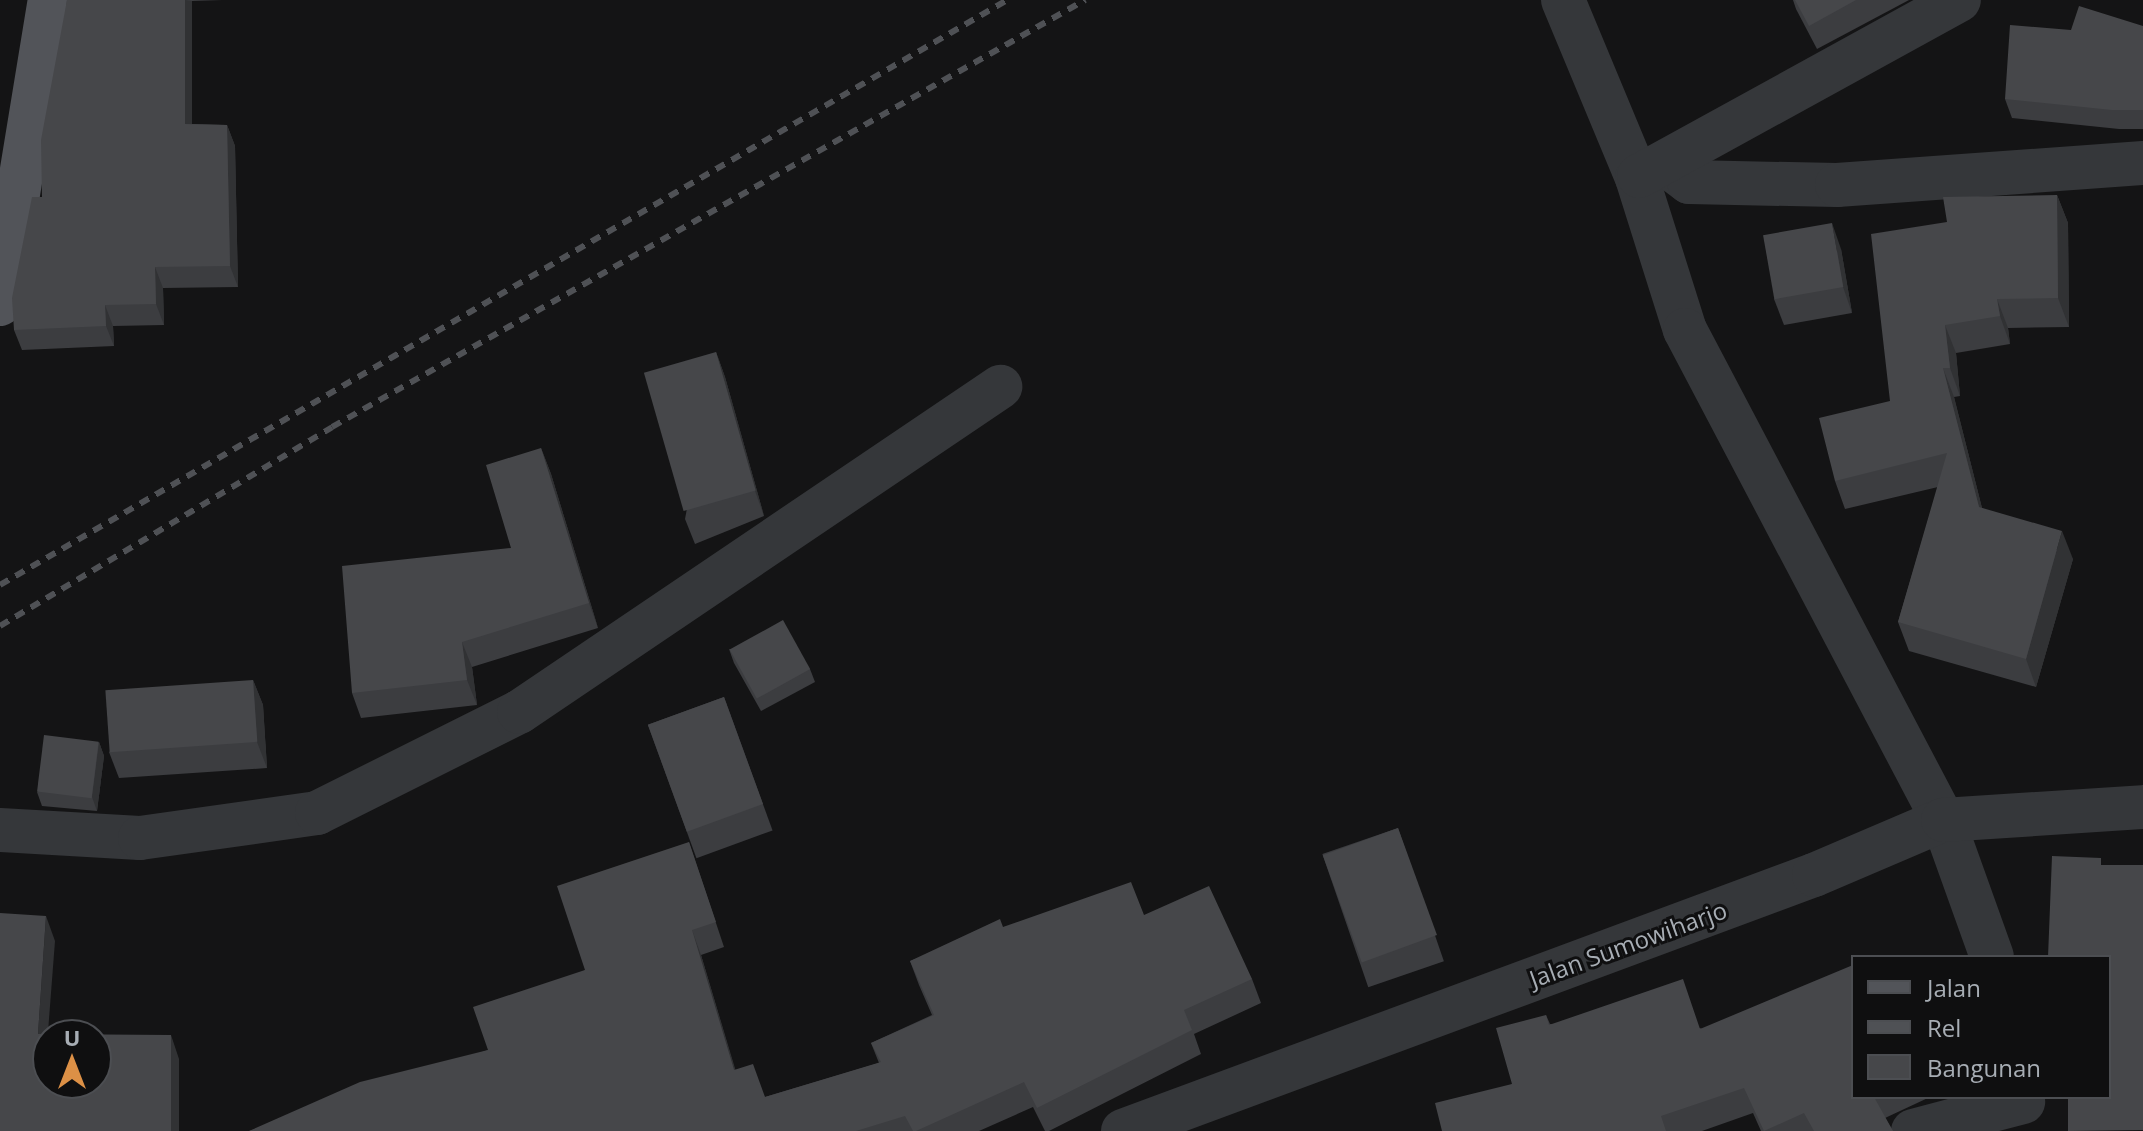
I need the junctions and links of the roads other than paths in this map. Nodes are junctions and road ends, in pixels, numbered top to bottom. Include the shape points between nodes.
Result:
1 (50, 0) edge
2 (1563, 0) edge
3 (1959, 0) edge
4 (2143, 163) edge
5 (1651, 171) junction
6 (0, 304) edge
7 (1000, 387) dead end
8 (2143, 807) edge
9 (1943, 820) junction
10 (0, 830) edge
11 (1991, 955) edge
12 (2024, 1110) edge
13 (1123, 1131) edge
14 (1913, 1131) edge

1 - 6 main road
2 - 5 street
3 - 5 street via 1698,138
4 - 5 street via 1837,185 1689,182
5 - 9 street via 1685,330
7 - 10 street via 946,418 882,474 519,712 317,813 140,838
8 - 9 street, Jalan Sumowiharjo
9 - 11 street
9 - 13 street, Jalan Sumowiharjo via 1814,875
12 - 14 street

